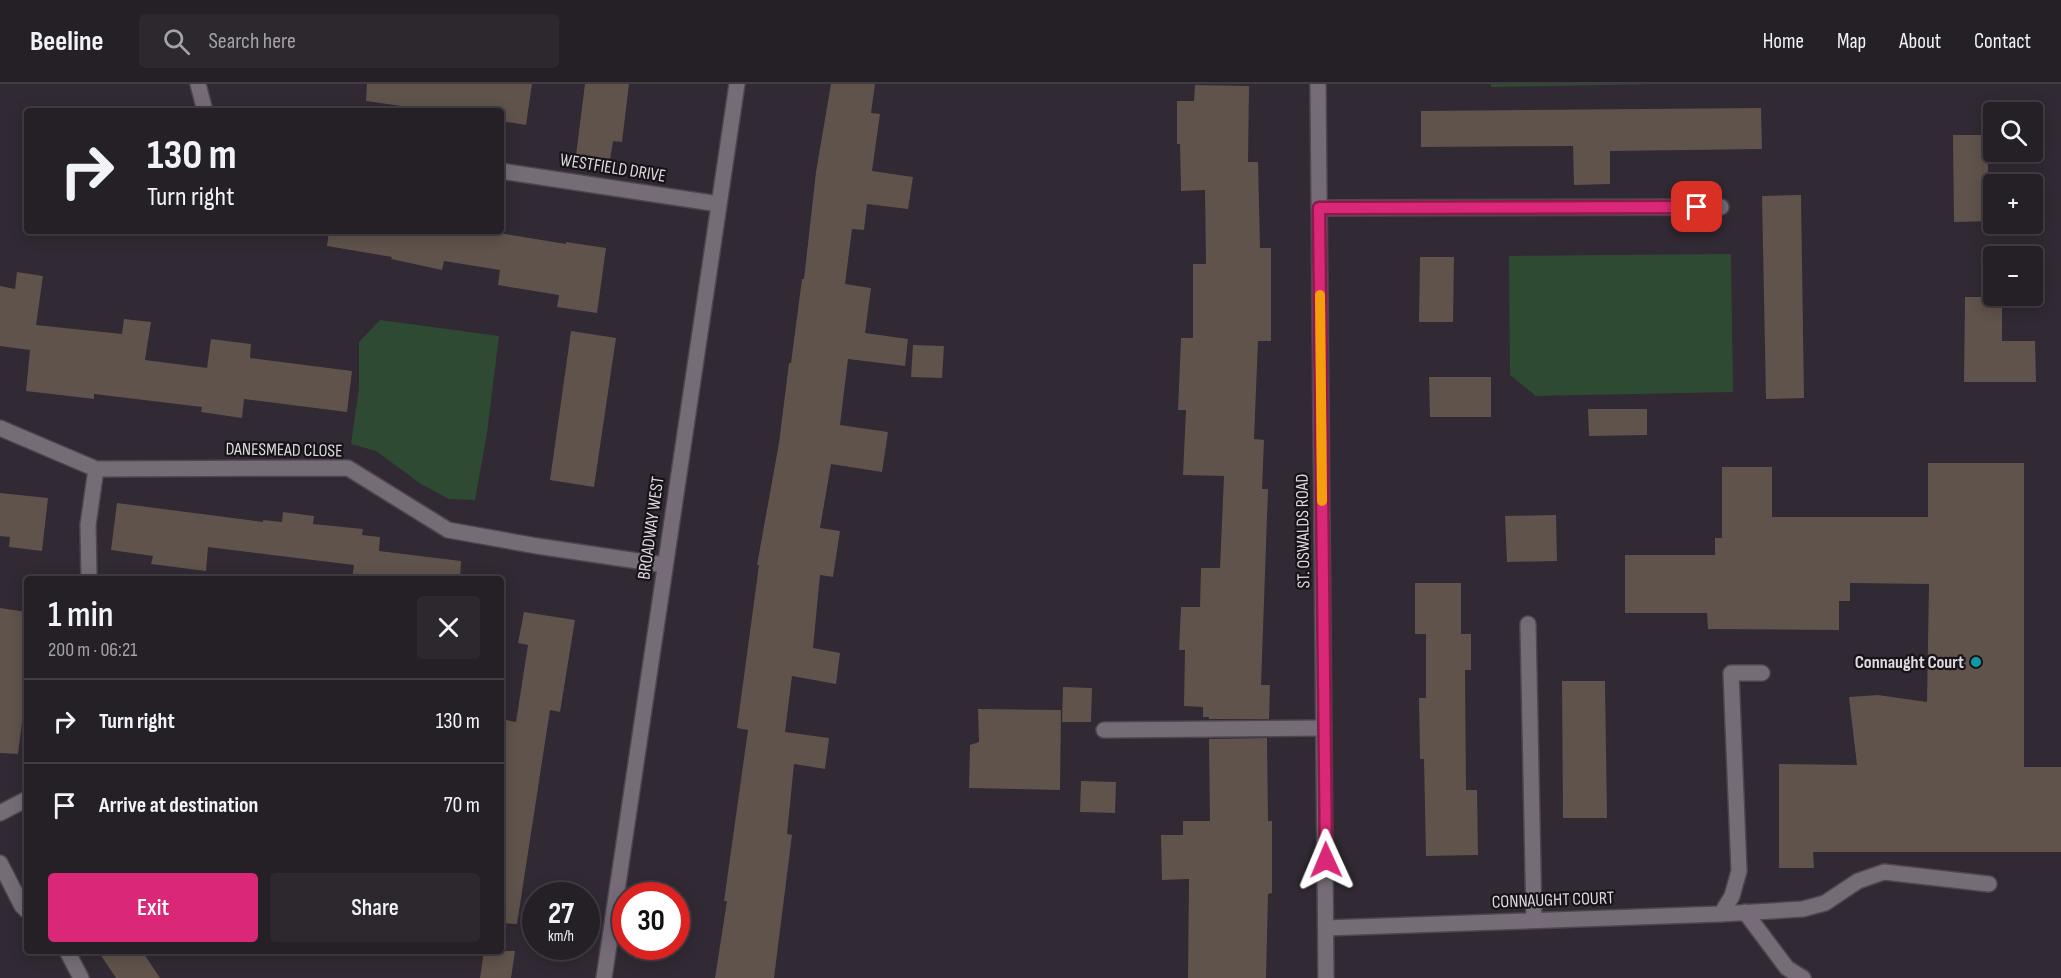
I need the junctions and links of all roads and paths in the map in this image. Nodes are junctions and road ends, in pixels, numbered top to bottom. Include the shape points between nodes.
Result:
1 (198, 84) edge
2 (737, 84) edge
3 (1318, 84) edge
4 (203, 108) edge
5 (504, 171) edge
6 (719, 204) junction
7 (1721, 207) dead end
8 (1319, 208) junction
9 (0, 428) edge
10 (96, 470) junction
11 (665, 566) junction
12 (89, 576) edge
13 (1528, 624) dead end
14 (1762, 673) dead end
15 (1324, 728) junction
16 (1104, 729) dead end
17 (24, 801) edge
18 (0, 813) edge
19 (0, 863) edge
20 (1989, 884) dead end
21 (24, 908) edge
22 (1746, 912) junction
23 (1721, 914) junction
24 (1534, 920) junction
25 (1326, 928) junction
26 (69, 954) edge
27 (81, 978) edge
28 (604, 978) edge
29 (1326, 978) edge
30 (1803, 978) edge

1 - 4 street
2 - 6 street, BROADWAY WEST
3 - 8 street, ST. OSWALDS ROAD
5 - 6 street, WESTFIELD DRIVE
6 - 11 street, BROADWAY WEST
7 - 8 street
8 - 15 street, ST. OSWALDS ROAD
9 - 10 street, DANESMEAD CLOSE
10 - 11 street, DANESMEAD CLOSE via 348,468 448,530
10 - 12 street via 88,525
11 - 28 street, BROADWAY WEST
13 - 24 street
14 - 23 street via 1731,673 1739,871 1732,896
15 - 16 street
15 - 25 street, ST. OSWALDS ROAD
17 - 18 street
19 - 21 street
20 - 22 street, CONNAUGHT COURT via 1884,872 1858,881 1825,903 1803,909
22 - 23 street, CONNAUGHT COURT
22 - 30 street via 1787,968
23 - 24 street, CONNAUGHT COURT
24 - 25 street, CONNAUGHT COURT
25 - 29 street, ST. OSWALDS ROAD
26 - 27 street

